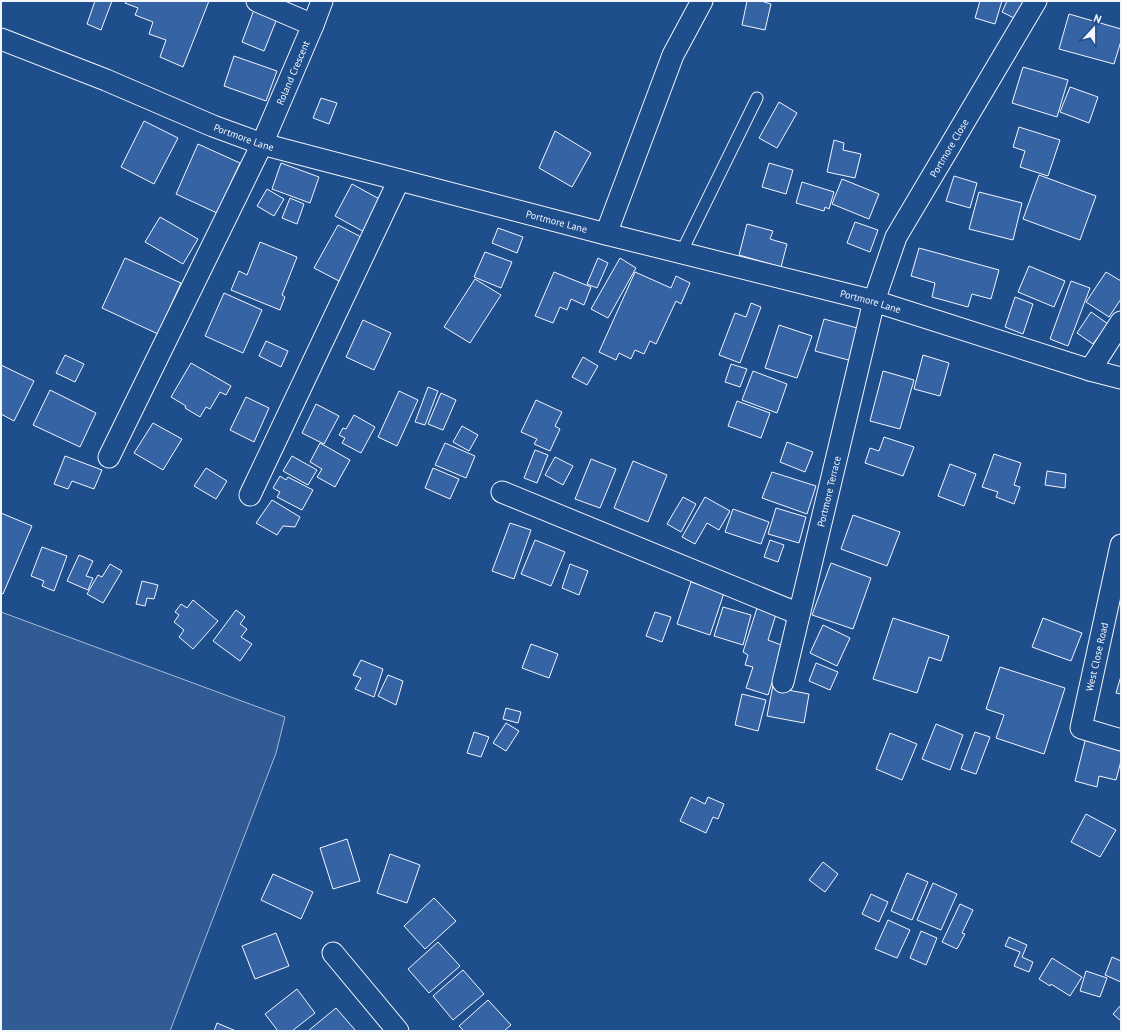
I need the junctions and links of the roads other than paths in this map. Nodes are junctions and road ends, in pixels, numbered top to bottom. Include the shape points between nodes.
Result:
1 (257, 1) edge
2 (322, 1) edge
3 (702, 1) edge
4 (1036, 1) edge
5 (313, 25) junction
6 (1, 39) edge
7 (757, 98) dead end
8 (262, 144) junction
9 (399, 180) junction
10 (606, 234) junction
11 (681, 253) junction
12 (874, 301) junction
13 (1121, 322) edge
14 (1090, 370) junction
15 (1121, 378) edge
16 (109, 457) dead end
17 (502, 492) dead end
18 (250, 494) dead end
19 (1121, 545) edge
20 (799, 614) junction
21 (783, 682) dead end
22 (1121, 740) edge
23 (333, 953) dead end
24 (398, 1031) edge

1 - 5 street
2 - 5 street, Roland Crescent
3 - 10 street via 673,55
4 - 12 street, Portmore Close via 896,237
5 - 8 street, Roland Crescent
6 - 8 street, Portmore Lane
7 - 11 lane
8 - 9 street, Portmore Lane
8 - 16 street, Roland Crescent
9 - 10 street, Portmore Lane
9 - 18 street
10 - 11 street, Portmore Lane
11 - 12 street, Portmore Lane
12 - 14 street, Portmore Lane
12 - 20 street, Portmore Terrace
13 - 14 street
14 - 15 street, Portmore Lane
17 - 20 street
19 - 22 street, West Close Road via 1081,728
20 - 21 street, Portmore Terrace
23 - 24 street

